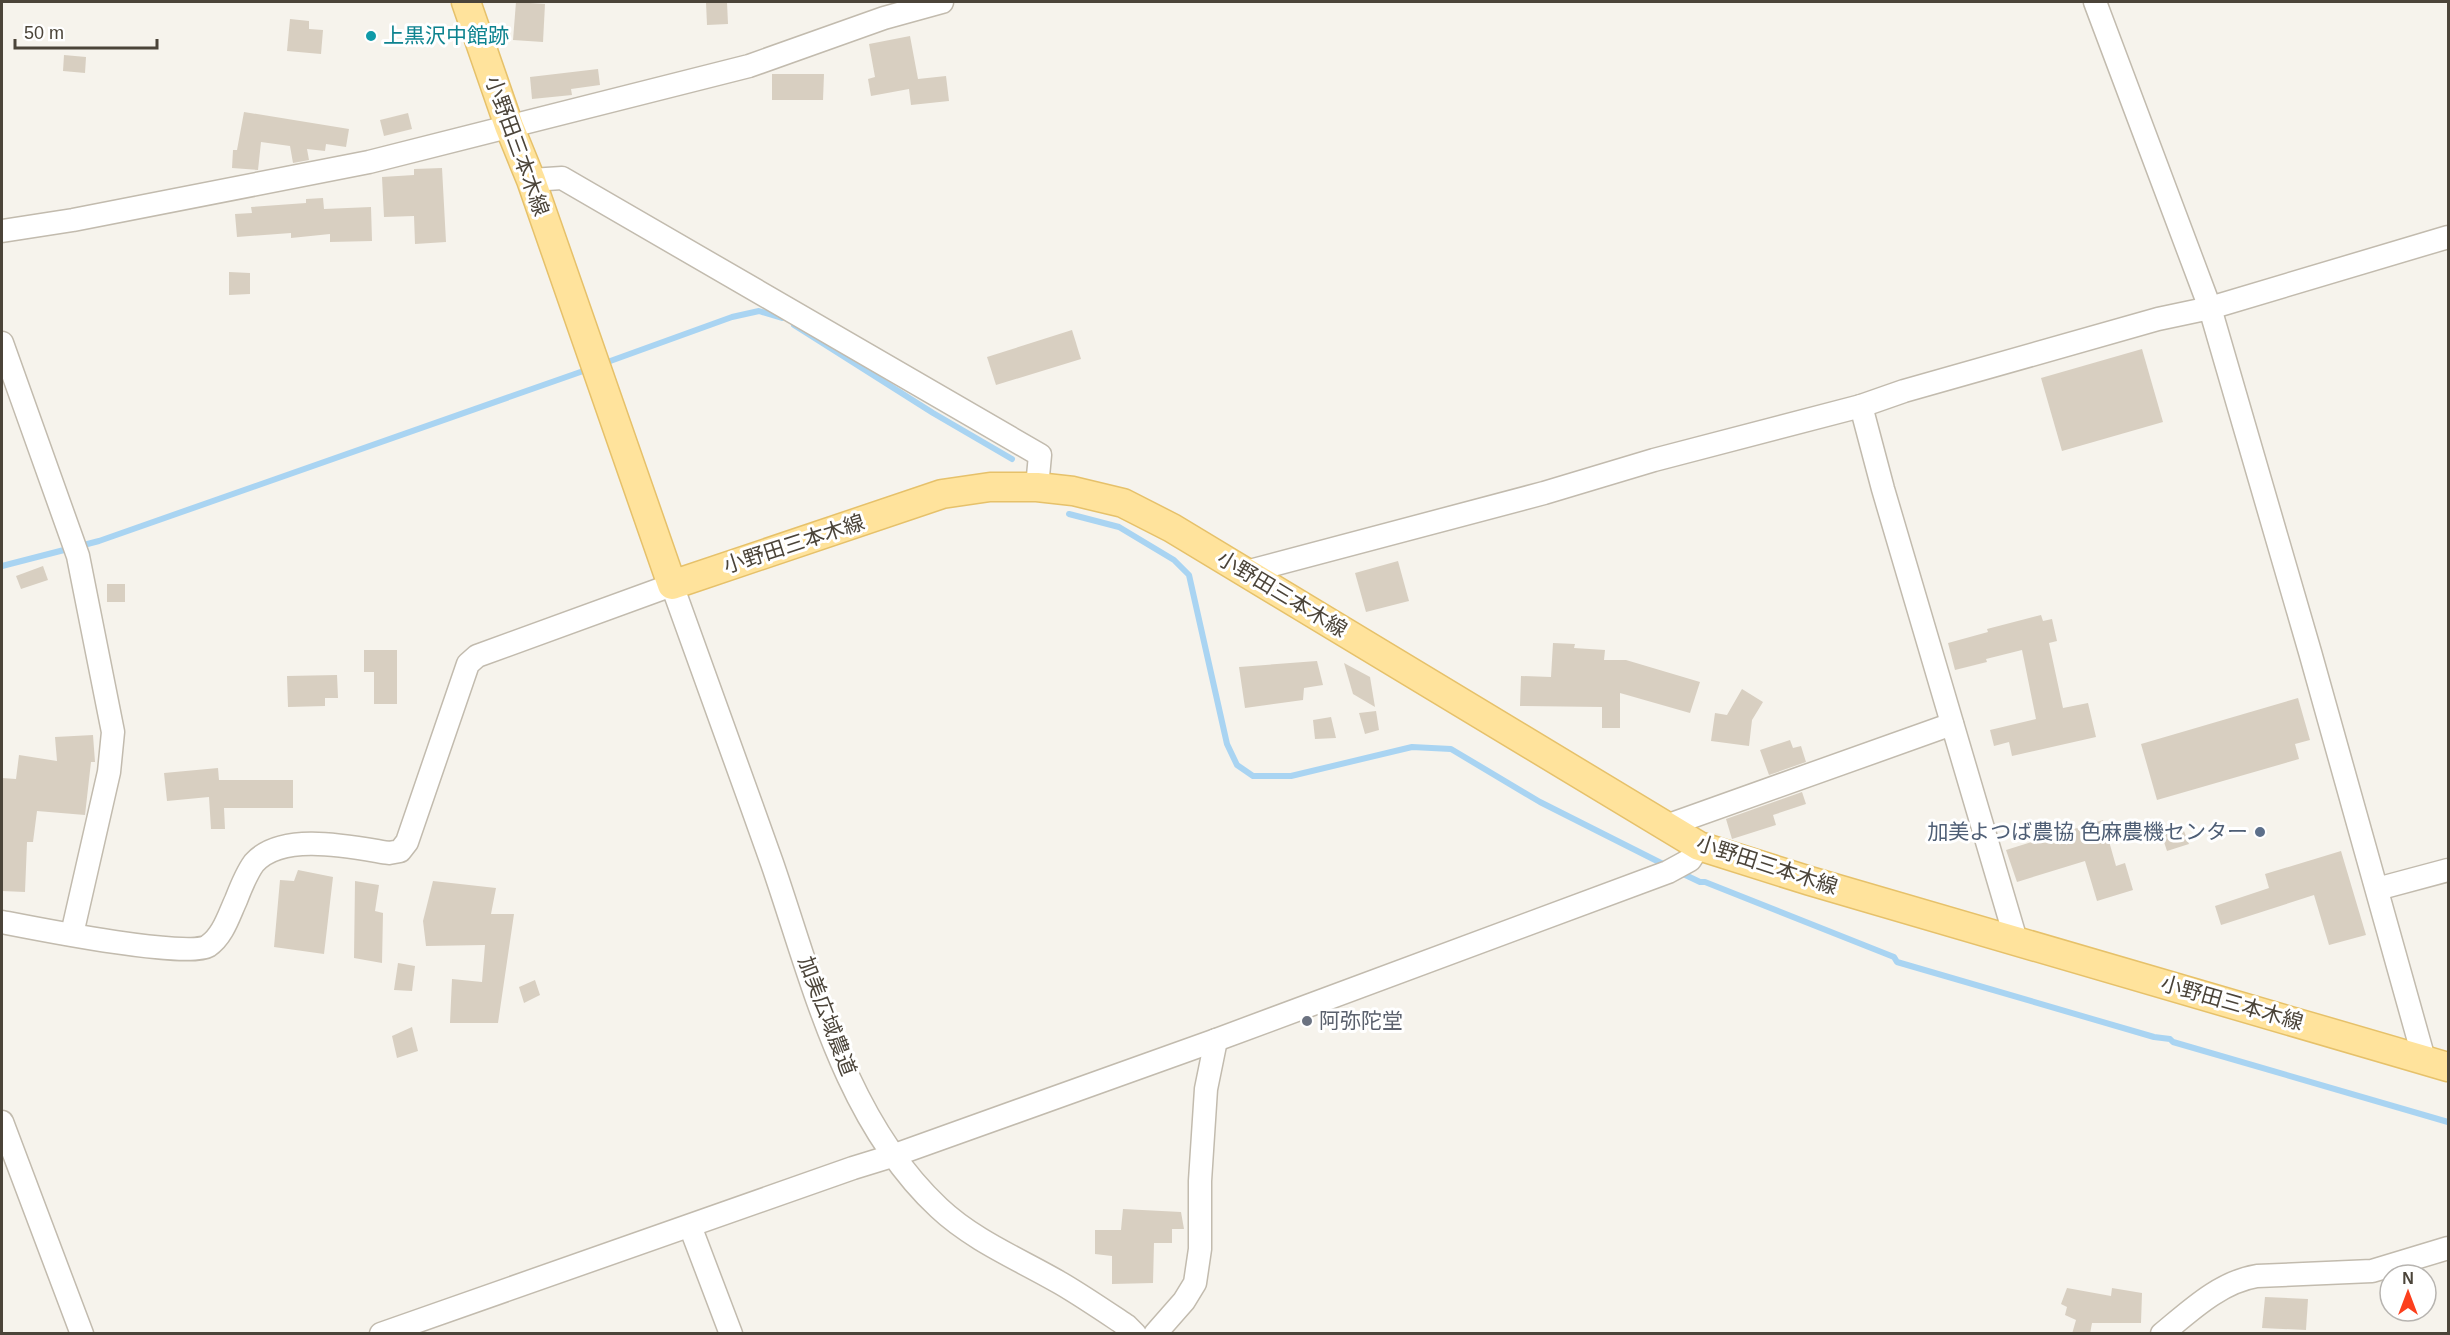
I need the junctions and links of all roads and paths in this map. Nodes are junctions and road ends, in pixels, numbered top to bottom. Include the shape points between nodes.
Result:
1 (466, 2) edge
2 (942, 2) edge
3 (2095, 2) edge
4 (881, 10) edge
5 (509, 126) junction
6 (531, 180) junction
7 (2, 231) edge
8 (2448, 237) edge
9 (2210, 308) junction
10 (2, 343) edge
11 (1862, 405) junction
12 (1036, 487) junction
13 (1246, 572) junction
14 (672, 585) junction
15 (1952, 724) junction
16 (1666, 826) junction
17 (1699, 846) junction
18 (2448, 870) edge
19 (2377, 889) junction
20 (2, 922) edge
21 (72, 934) junction
22 (2016, 940) junction
23 (1216, 1040) junction
24 (2436, 1063) edge
25 (2, 1122) edge
26 (892, 1156) junction
27 (690, 1226) junction
28 (2448, 1248) edge
29 (82, 1334) edge
30 (381, 1334) edge
31 (731, 1334) edge
32 (1135, 1334) edge
33 (1155, 1334) edge
34 (2162, 1334) edge

1 - 5 main road, 小野田三本木線
2 - 4 street
3 - 9 street
4 - 5 street via 749,66
5 - 6 main road, 小野田三本木線
5 - 7 street via 369,162
6 - 12 street via 562,178 1041,455
6 - 14 main road, 小野田三本木線
8 - 9 street
9 - 11 street via 2158,319
9 - 19 street
10 - 21 street via 78,556 112,732 109,772
11 - 13 street
11 - 15 street
12 - 13 main road, 小野田三本木線 via 1123,504
12 - 14 main road, 小野田三本木線 via 990,487 942,494
13 - 16 main road, 小野田三本木線
14 - 21 street via 477,656 468,664 407,842 400,850 389,853 304,843 274,849 255,863 247,875 224,926 208,945 196,950
14 - 26 street, 加美広域農道 via 836,1050 872,1126
15 - 16 street
15 - 22 street
16 - 17 main road, 小野田三本木線
17 - 22 main road, 小野田三本木線
17 - 23 street via 1690,860 1668,872
18 - 19 street
19 - 24 street
20 - 21 street
22 - 24 main road, 小野田三本木線
23 - 26 street
23 - 33 street via 1206,1089 1200,1249 1195,1283
25 - 29 street
26 - 27 street
26 - 32 street, 加美広域農道 via 950,1216 988,1244 1062,1284
27 - 30 street
27 - 31 street
28 - 34 street via 2372,1270 2241,1279 2197,1305

